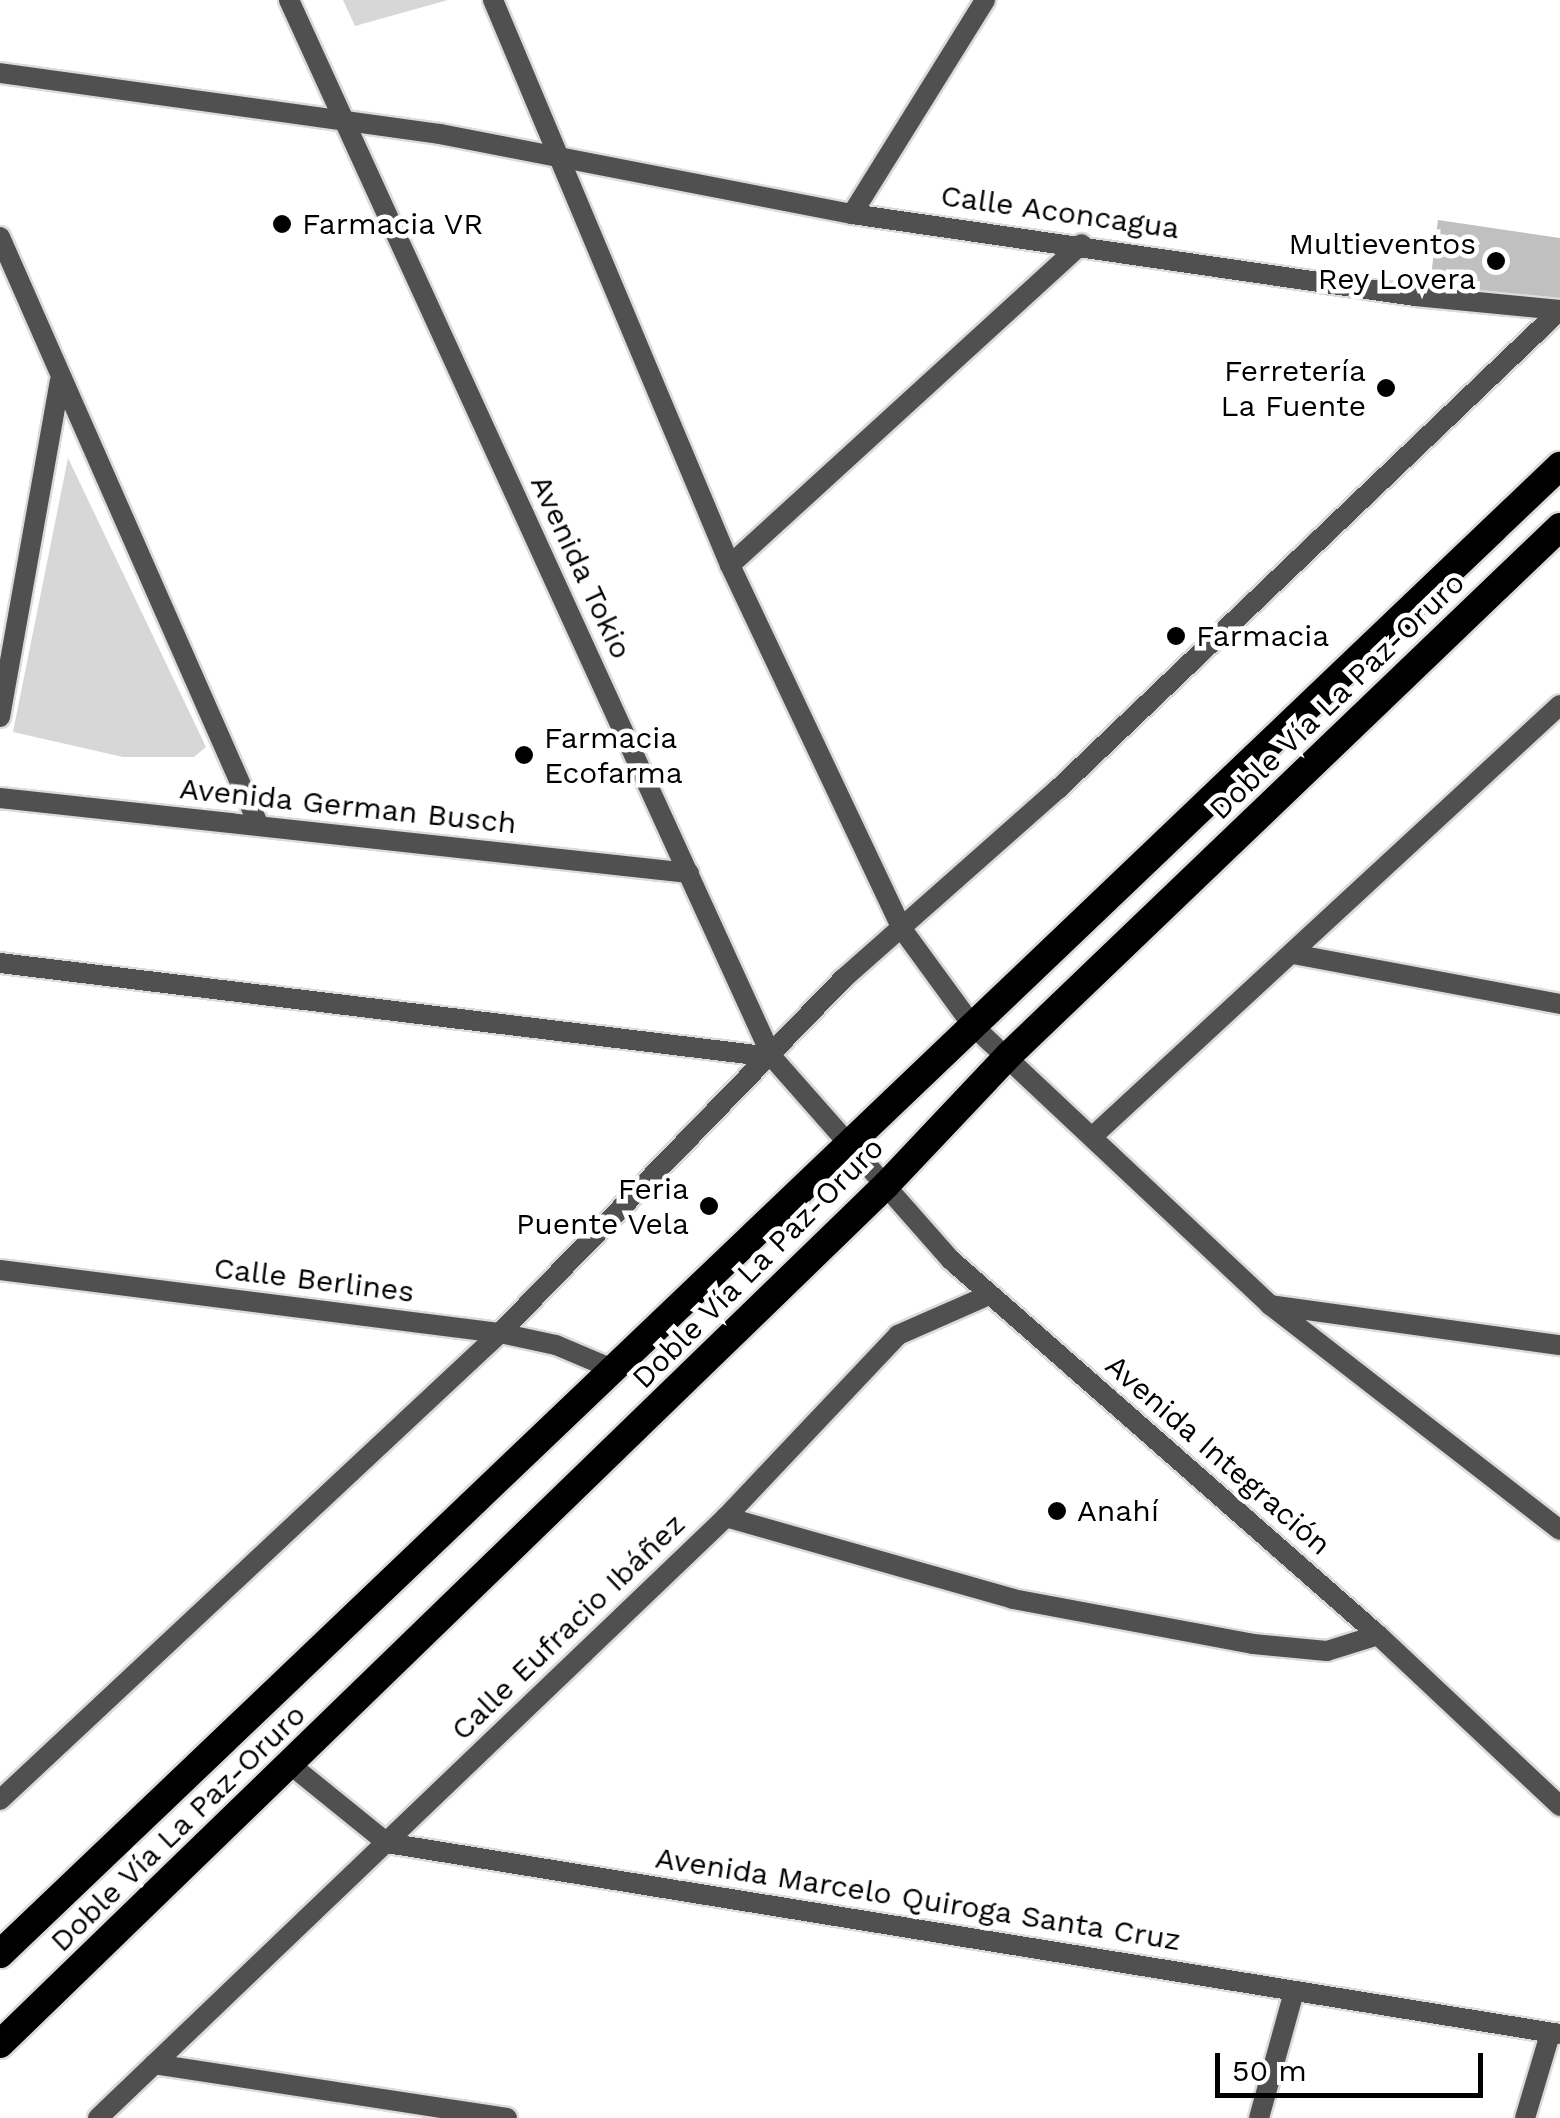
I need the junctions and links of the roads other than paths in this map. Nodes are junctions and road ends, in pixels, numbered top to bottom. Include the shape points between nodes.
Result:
1 (289, 0) edge
2 (493, 0) edge
3 (984, 0) edge
4 (0, 73) edge
5 (342, 120) junction
6 (554, 156) junction
7 (852, 214) junction
8 (0, 238) edge
9 (1080, 244) junction
10 (1560, 310) edge
11 (60, 381) junction
12 (1560, 466) edge
13 (1560, 528) edge
14 (730, 564) junction
15 (1560, 704) edge
16 (0, 718) edge
17 (0, 798) edge
18 (259, 826) junction
19 (689, 874) junction
20 (902, 929) junction
21 (1293, 954) junction
22 (0, 964) edge
23 (1560, 1004) edge
24 (972, 1025) junction
25 (1009, 1055) junction
26 (772, 1057) junction
27 (1092, 1137) junction
28 (843, 1144) junction
29 (887, 1184) junction
30 (0, 1270) edge
31 (989, 1295) junction
32 (1270, 1305) junction
33 (500, 1333) junction
34 (1560, 1345) edge
35 (615, 1370) junction
36 (726, 1518) junction
37 (1560, 1530) edge
38 (1378, 1635) junction
39 (292, 1766) junction
40 (0, 1800) edge
41 (1560, 1806) edge
42 (387, 1842) junction
43 (0, 1954) edge
44 (1294, 1992) junction
45 (1555, 2034) edge
46 (0, 2044) edge
47 (154, 2064) junction
48 (98, 2118) edge
49 (506, 2118) edge
50 (1260, 2118) edge
51 (1525, 2118) edge

1 - 5 street, Avenida Tokio
2 - 6 street
3 - 7 street
4 - 5 street, Calle Aconcagua
5 - 6 street, Calle Aconcagua
5 - 19 street, Avenida Tokio
6 - 7 street, Calle Aconcagua
6 - 14 street
7 - 9 street, Calle Aconcagua
8 - 11 street
9 - 10 street, Calle Aconcagua via 1415,296
9 - 14 street
10 - 20 street via 1058,790
11 - 16 street
11 - 18 street
12 - 24 highway, Doble Vía La Paz-Oruro
13 - 25 highway, Doble Vía La Paz-Oruro
14 - 20 street
15 - 21 street
17 - 18 street, Avenida German Busch
18 - 19 street, Avenida German Busch
19 - 26 street, Avenida Tokio
20 - 24 street
20 - 26 street via 843,979
21 - 23 street
21 - 27 street
22 - 26 street
24 - 25 street
24 - 28 highway, Doble Vía La Paz-Oruro
25 - 27 street
25 - 29 highway, Doble Vía La Paz-Oruro
26 - 28 street, Avenida Tokio
26 - 33 street
27 - 32 street
28 - 29 street, Avenida Integración
28 - 35 highway, Doble Vía La Paz-Oruro
29 - 31 street, Avenida Integración
29 - 39 highway, Doble Vía La Paz-Oruro
30 - 33 street, Calle Berlines
31 - 36 street via 898,1335
31 - 38 street, Avenida Integración
32 - 34 street
32 - 37 street
33 - 35 street, Calle Berlines via 556,1344
33 - 40 street
35 - 43 highway, Doble Vía La Paz-Oruro
36 - 38 street, Calle Eufracio Ibáñez via 1013,1598 1253,1644 1327,1651
36 - 42 street, Calle Eufracio Ibáñez
38 - 41 street, Avenida Integración
39 - 42 street, Avenida Marcelo Quiroga Santa Cruz
39 - 46 highway, Doble Vía La Paz-Oruro
42 - 44 street, Avenida Marcelo Quiroga Santa Cruz
42 - 47 street, Calle Eufracio Ibáñez
44 - 45 street, Avenida Marcelo Quiroga Santa Cruz
44 - 50 street
45 - 51 street
47 - 48 street, Calle Eufracio Ibáñez
47 - 49 street

